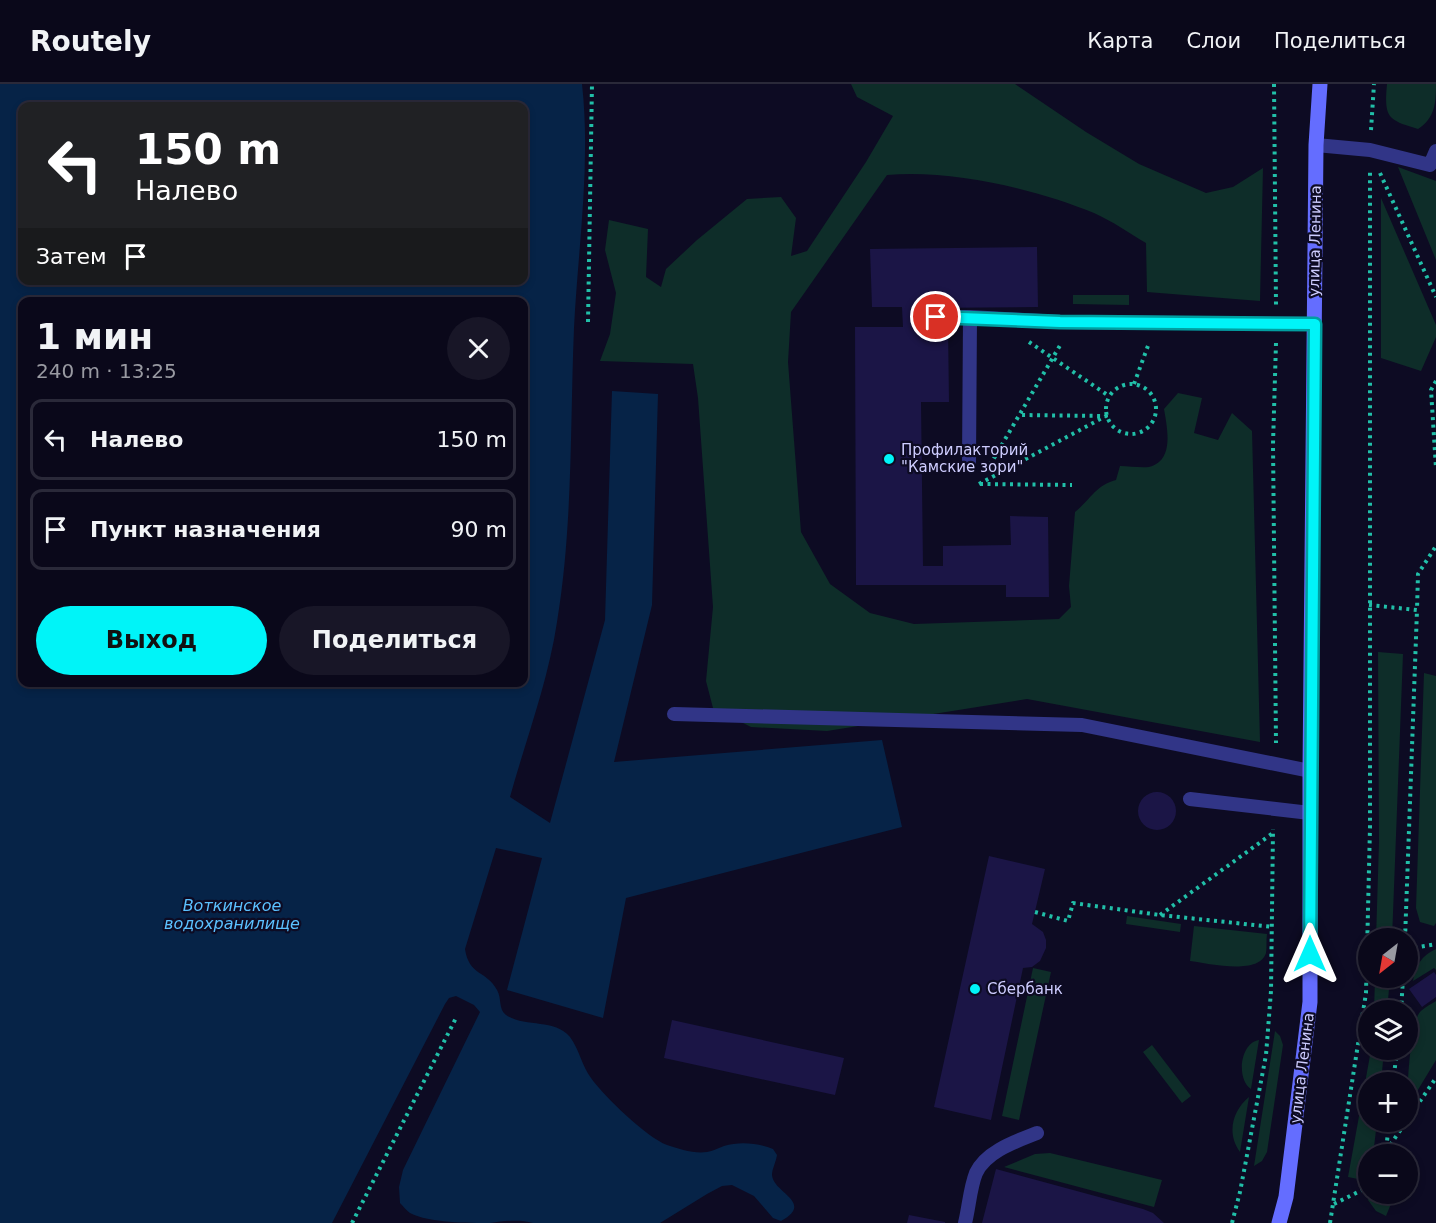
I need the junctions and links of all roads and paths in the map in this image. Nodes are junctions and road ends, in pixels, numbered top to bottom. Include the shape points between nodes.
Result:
1 (592, 84) edge
2 (1274, 84) edge
3 (1320, 84) edge
4 (1374, 84) edge
5 (1316, 145) junction
6 (1370, 150) junction
7 (1436, 151) edge
8 (1433, 167) edge
9 (1436, 297) edge
10 (920, 317) dead end
11 (970, 317) junction
12 (588, 322) dead end
13 (1074, 322) junction
14 (1157, 322) junction
15 (1276, 323) junction
16 (1315, 324) junction
17 (1026, 340) dead end
18 (1053, 358) junction
19 (1436, 381) edge
20 (1134, 384) junction
21 (1109, 396) junction
22 (1019, 416) junction
23 (1106, 416) junction
24 (969, 462) dead end
25 (1436, 468) edge
26 (979, 484) junction
27 (1072, 485) dead end
28 (1436, 546) edge
29 (1369, 605) junction
30 (1417, 610) junction
31 (674, 714) dead end
32 (1276, 765) junction
33 (1310, 771) junction
34 (1190, 799) dead end
35 (1273, 809) junction
36 (1310, 813) junction
37 (1273, 833) junction
38 (1035, 912) dead end
39 (1160, 915) junction
40 (1273, 927) junction
41 (1405, 928) edge
42 (1436, 944) edge
43 (1418, 947) edge
44 (457, 1016) dead end
45 (1436, 1078) edge
46 (1418, 1104) edge
47 (1037, 1133) dead end
48 (1358, 1192) edge
49 (1334, 1204) junction
50 (352, 1223) edge
51 (965, 1223) edge
52 (1232, 1223) edge
53 (1279, 1223) edge
54 (1330, 1223) edge

1 - 12 path
2 - 15 path
3 - 5 street, улица Ленина
4 - 6 path
5 - 6 lane
5 - 16 street, улица Ленина
6 - 8 lane
6 - 9 path
6 - 29 path
7 - 8 lane
10 - 11 lane
11 - 13 lane
11 - 24 lane
13 - 14 lane
13 - 18 path
14 - 15 lane
14 - 20 path
15 - 16 lane
15 - 32 path
16 - 33 street, улица Ленина
17 - 18 path
18 - 21 path
18 - 22 path
19 - 25 path via 1431,390
20 - 21 path via 1118,387
20 - 23 path via 1154,399 1152,424 1130,435 1114,429
21 - 23 path
22 - 23 path
22 - 26 path
23 - 26 path
26 - 27 path
28 - 30 path via 1418,574
29 - 30 path
29 - 49 path via 1371,827 1366,993
30 - 41 path
31 - 32 lane via 1082,725
32 - 33 lane
33 - 36 street, улица Ленина
34 - 35 lane
35 - 36 lane
35 - 37 path
36 - 53 street, улица Ленина via 1310,1002 1286,1197
37 - 39 path
37 - 40 path
38 - 39 path via 1068,921 1073,903
39 - 40 path
40 - 52 path via 1266,1055
42 - 43 path
44 - 50 path
45 - 46 path
47 - 51 lane via 987,1158 977,1172
48 - 49 path
49 - 54 path

